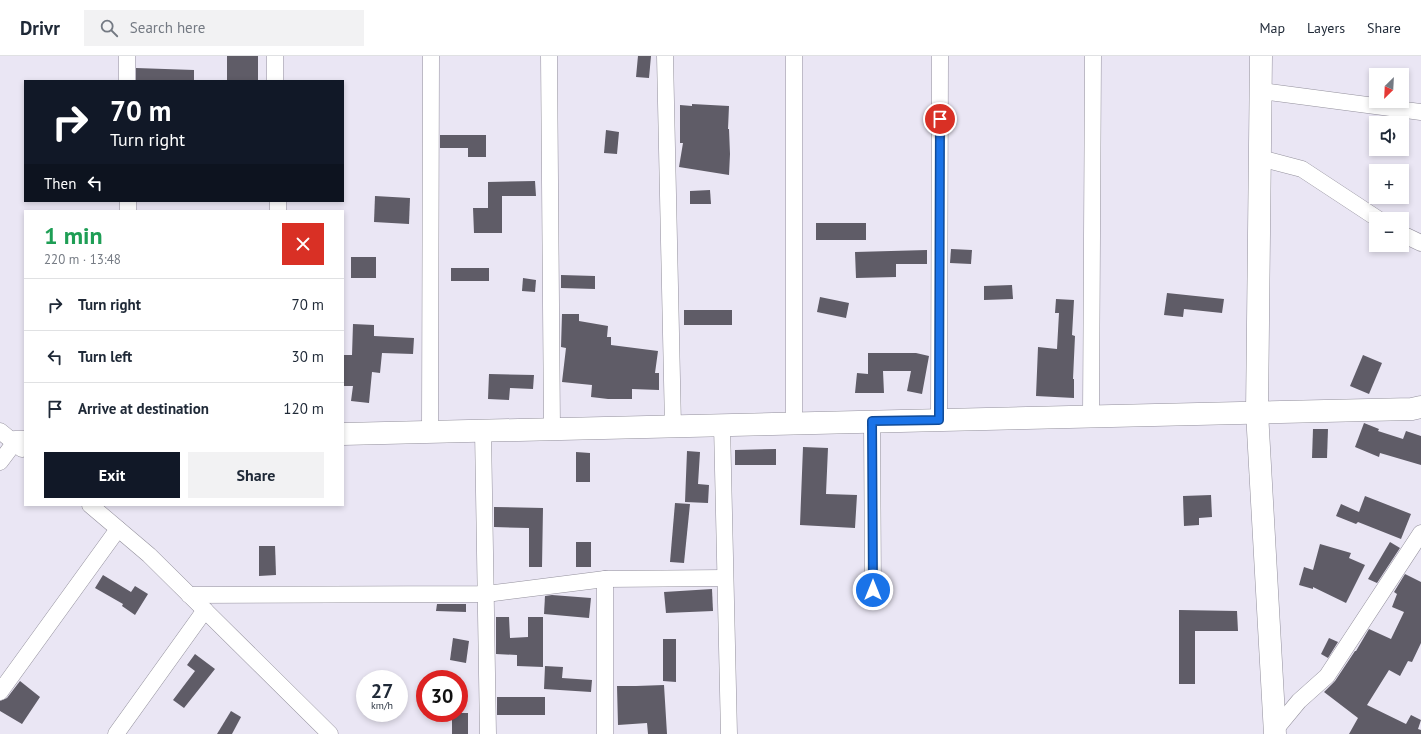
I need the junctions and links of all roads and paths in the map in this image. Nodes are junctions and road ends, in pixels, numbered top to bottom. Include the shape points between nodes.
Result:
1 (127, 56) edge
2 (275, 56) edge
3 (431, 56) edge
4 (549, 56) edge
5 (665, 56) edge
6 (794, 56) edge
7 (940, 56) edge
8 (1093, 56) edge
9 (1261, 56) edge
10 (127, 80) edge
11 (276, 80) edge
12 (1261, 91) junction
13 (1421, 112) edge
14 (1260, 158) junction
15 (1369, 213) edge
16 (1409, 237) edge
17 (1421, 243) edge
18 (1421, 407) edge
19 (1257, 412) junction
20 (1091, 416) junction
21 (939, 420) junction
22 (872, 421) junction
23 (794, 423) junction
24 (722, 425) junction
25 (673, 426) junction
26 (552, 429) junction
27 (483, 431) junction
28 (430, 432) junction
29 (344, 434) edge
30 (16, 441) edge
31 (0, 462) edge
32 (91, 506) edge
33 (118, 528) junction
34 (1421, 533) edge
35 (725, 578) junction
36 (605, 579) junction
37 (873, 590) dead end
38 (189, 594) junction
39 (486, 594) junction
40 (205, 610) junction
41 (0, 692) edge
42 (1275, 732) edge
43 (328, 733) edge
44 (116, 734) edge
45 (488, 734) edge
46 (605, 734) edge
47 (729, 734) edge

1 - 10 street
2 - 11 street
3 - 28 street
4 - 26 street
5 - 25 street
6 - 23 street
7 - 21 street
8 - 20 street
9 - 12 street
12 - 13 street
12 - 14 street
14 - 15 street via 1302,169
14 - 19 street
16 - 17 street
18 - 19 street
19 - 20 street
19 - 42 street
20 - 21 street
21 - 22 street
22 - 23 street
22 - 37 street
23 - 24 street
24 - 25 street
24 - 35 street
25 - 26 street
26 - 27 street
27 - 28 street
27 - 39 street
28 - 29 street
30 - 31 street
32 - 33 street
33 - 38 street
33 - 41 street
34 - 42 street via 1327,676 1299,701
35 - 36 street
35 - 47 street
36 - 39 street
36 - 46 street
38 - 39 street
38 - 40 street
39 - 45 street
40 - 43 street
40 - 44 street

